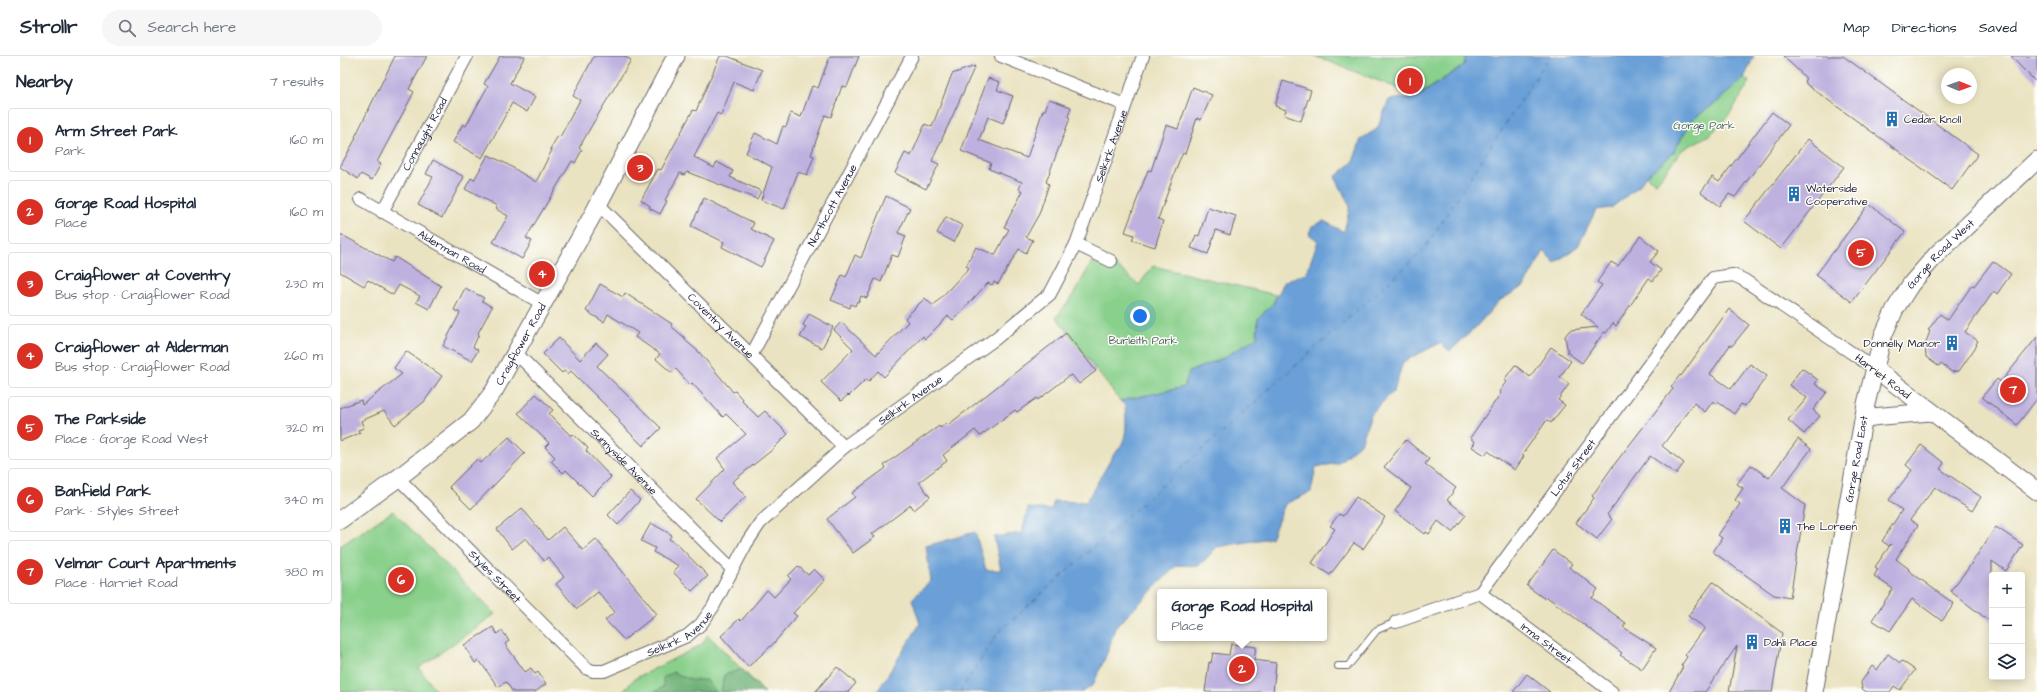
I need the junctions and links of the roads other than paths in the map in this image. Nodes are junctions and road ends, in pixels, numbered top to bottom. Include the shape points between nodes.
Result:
1 (468, 56) edge
2 (676, 56) edge
3 (912, 56) edge
4 (1001, 56) edge
5 (1143, 56) edge
6 (1125, 105) junction
7 (2037, 160) edge
8 (361, 199) dead end
9 (598, 204) junction
10 (382, 212) junction
11 (1076, 244) junction
12 (1111, 261) dead end
13 (1723, 275) joint
14 (543, 304) junction
15 (516, 353) junction
16 (752, 354) junction
17 (1874, 368) junction
18 (1930, 412) junction
19 (1863, 422) junction
20 (844, 447) junction
21 (398, 478) junction
22 (2037, 491) edge
23 (340, 520) edge
24 (732, 569) junction
25 (1480, 593) junction
26 (1396, 622) joint
27 (1338, 666) dead end
28 (593, 671) joint
29 (1612, 692) edge
30 (1814, 692) edge

1 - 10 street, Connaught Road
2 - 9 main road, Craigflower Road
3 - 16 street, Northcott Avenue
4 - 6 street
5 - 6 street, Selkirk Avenue
6 - 11 street, Selkirk Avenue
7 - 17 main road, Gorge Road West via 1937,254 1911,284 1895,309 1883,336
8 - 10 street, Alderman Road
9 - 14 main road, Craigflower Road
9 - 16 street, Coventry Avenue
10 - 14 street, Alderman Road
11 - 12 street
11 - 20 street, Selkirk Avenue via 1050,294 996,339
13 - 17 street, Harriet Road via 1733,275 1744,280
13 - 25 street, Lotus Street via 1713,278 1706,285
14 - 15 main road, Craigflower Road
15 - 21 main road, Craigflower Road via 494,391 471,421
15 - 24 street, Sunnyside Avenue
16 - 20 street, Coventry Avenue
17 - 18 main road, Harriet Road
17 - 19 main road, Gorge Road East
18 - 19 main road via 1872,417
18 - 22 main road, Harriet Road
19 - 30 main road, Gorge Road East
20 - 24 street, Selkirk Avenue via 760,523
21 - 23 main road, Craigflower Road
21 - 28 street, Styles Street via 578,662
24 - 28 street, Selkirk Avenue via 701,624 687,636 616,667
25 - 26 street
25 - 29 street, Irma Street
26 - 27 lane via 1377,630 1348,666

